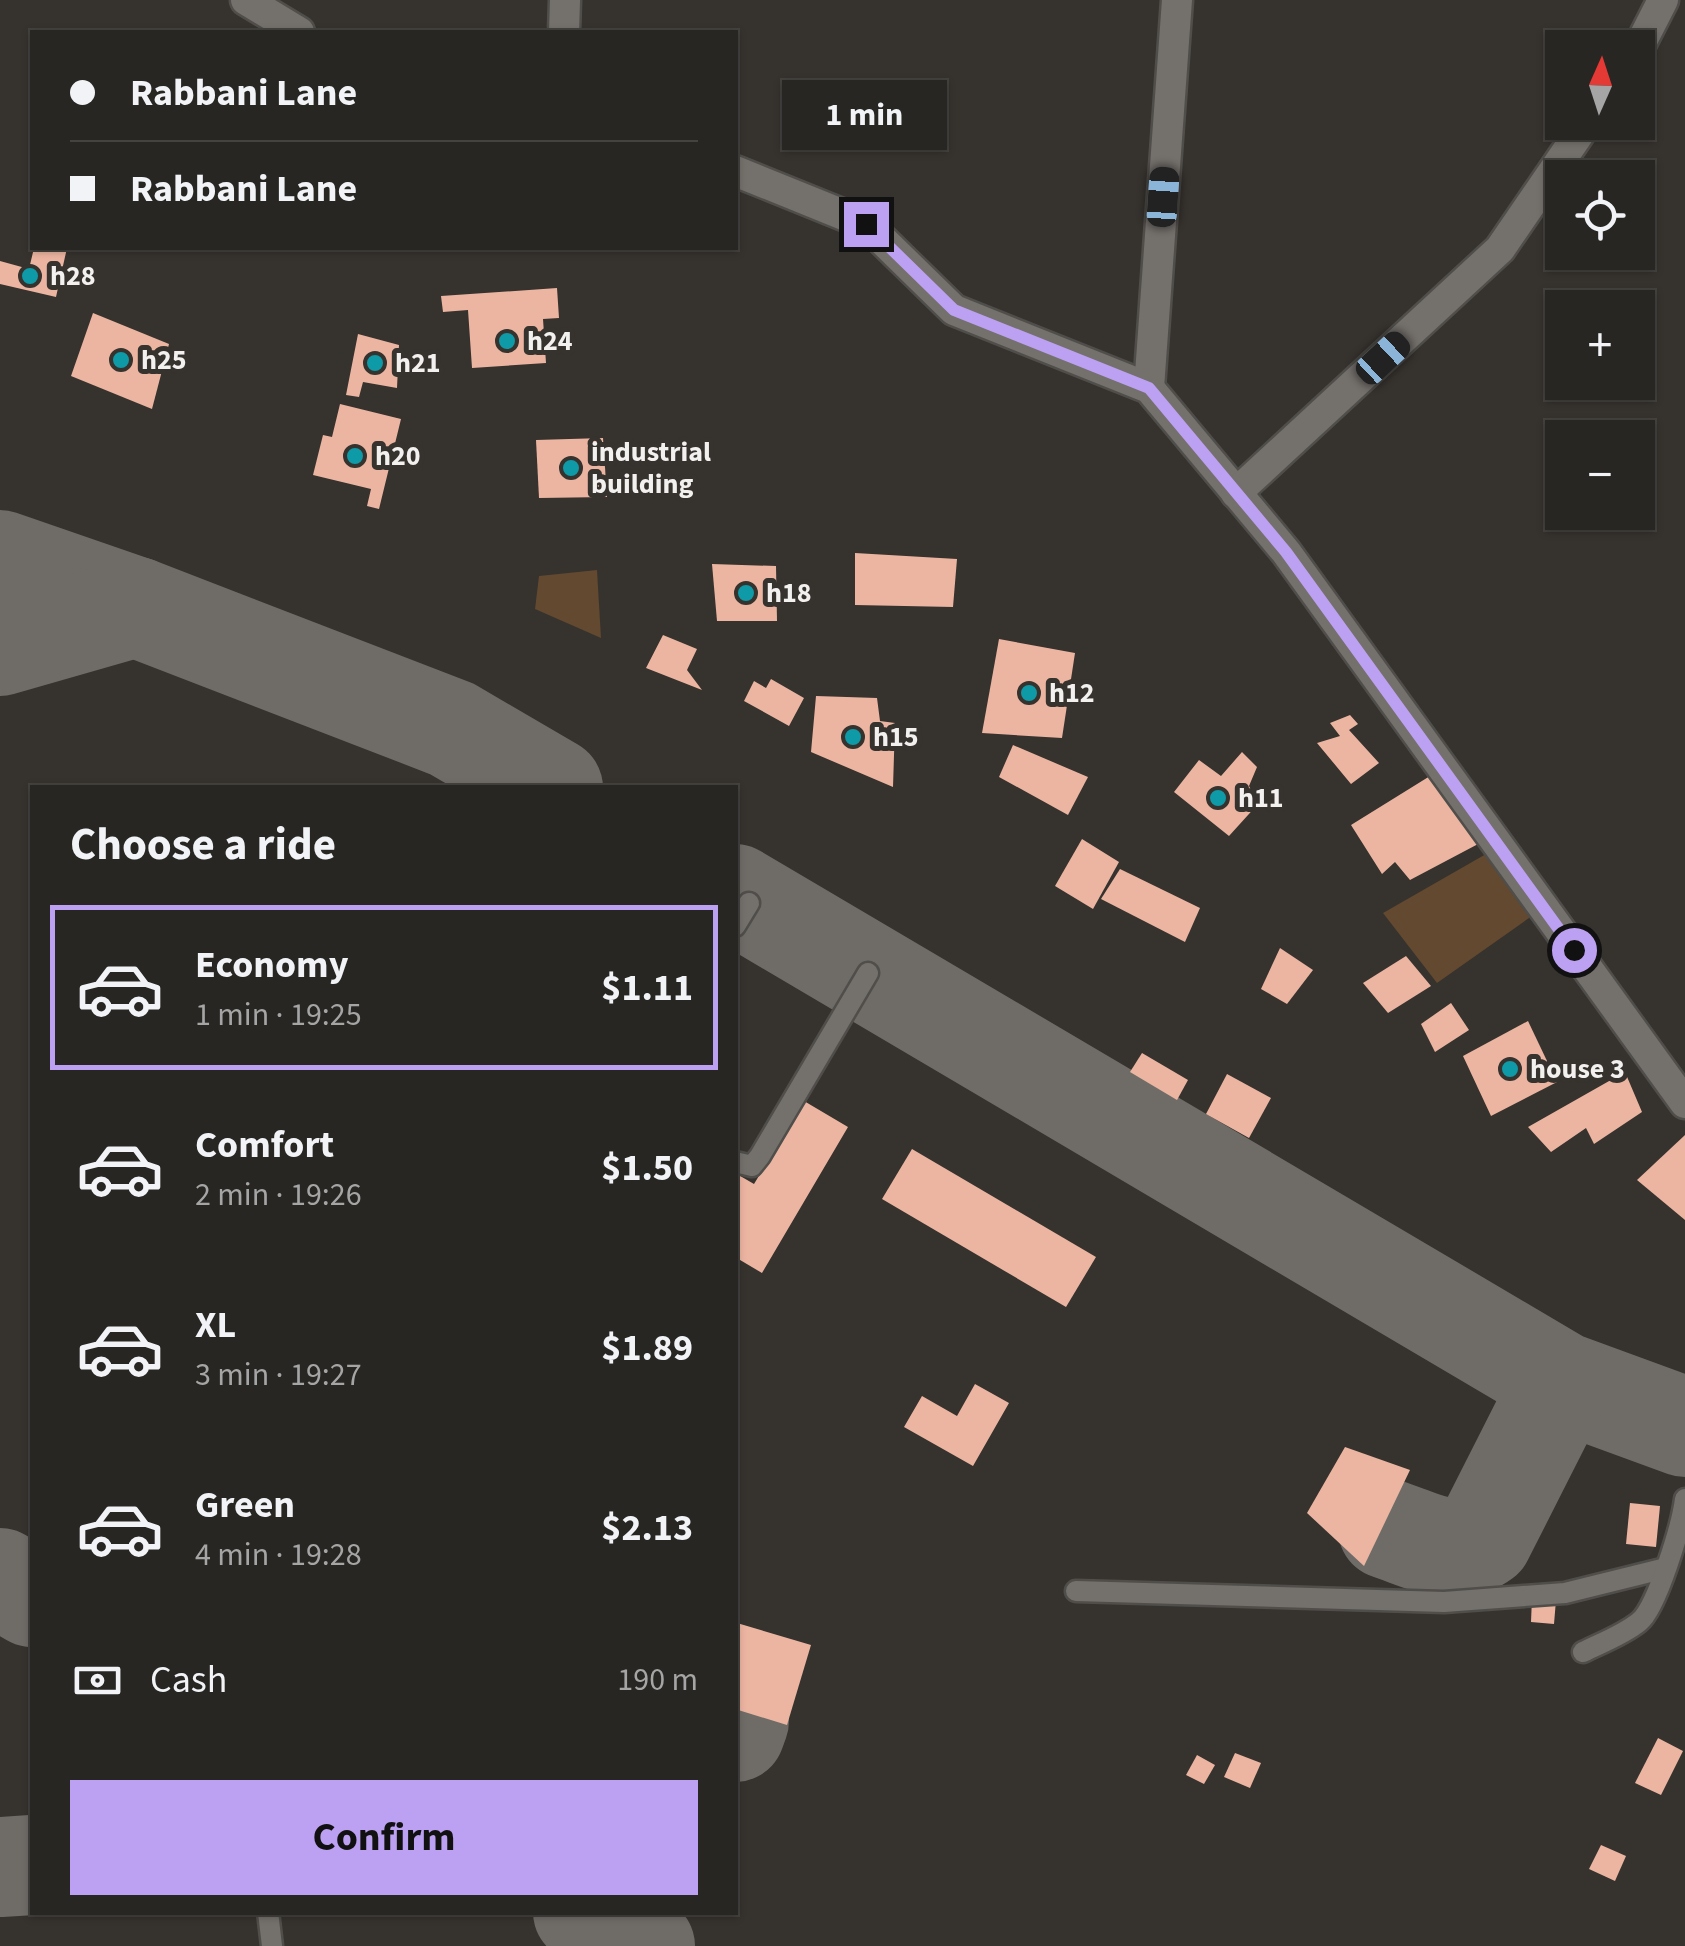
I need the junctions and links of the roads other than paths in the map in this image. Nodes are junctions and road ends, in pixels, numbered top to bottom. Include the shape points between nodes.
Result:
1 (246, 0) edge
2 (565, 0) edge
3 (1178, 0) edge
4 (1663, 0) edge
5 (297, 30) edge
6 (564, 30) edge
7 (1648, 30) edge
8 (1575, 140) edge
9 (738, 172) edge
10 (1149, 388) junction
11 (1236, 493) junction
12 (750, 903) dead end
13 (738, 921) edge
14 (868, 973) dead end
15 (1685, 1103) edge
16 (738, 1163) edge
17 (1685, 1499) edge
18 (1662, 1569) junction
19 (1076, 1591) dead end
20 (1583, 1652) dead end
21 (268, 1915) edge
22 (272, 1946) edge

1 - 5 street
2 - 6 street
3 - 10 street
4 - 7 street
8 - 11 street via 1500,249
9 - 10 street via 866,224 954,310
10 - 11 street
11 - 15 street via 1286,552
12 - 13 lane
14 - 16 lane via 760,1156 752,1166
17 - 18 lane
18 - 19 lane via 1565,1593 1444,1602
18 - 20 lane via 1658,1594 1640,1621
21 - 22 lane

